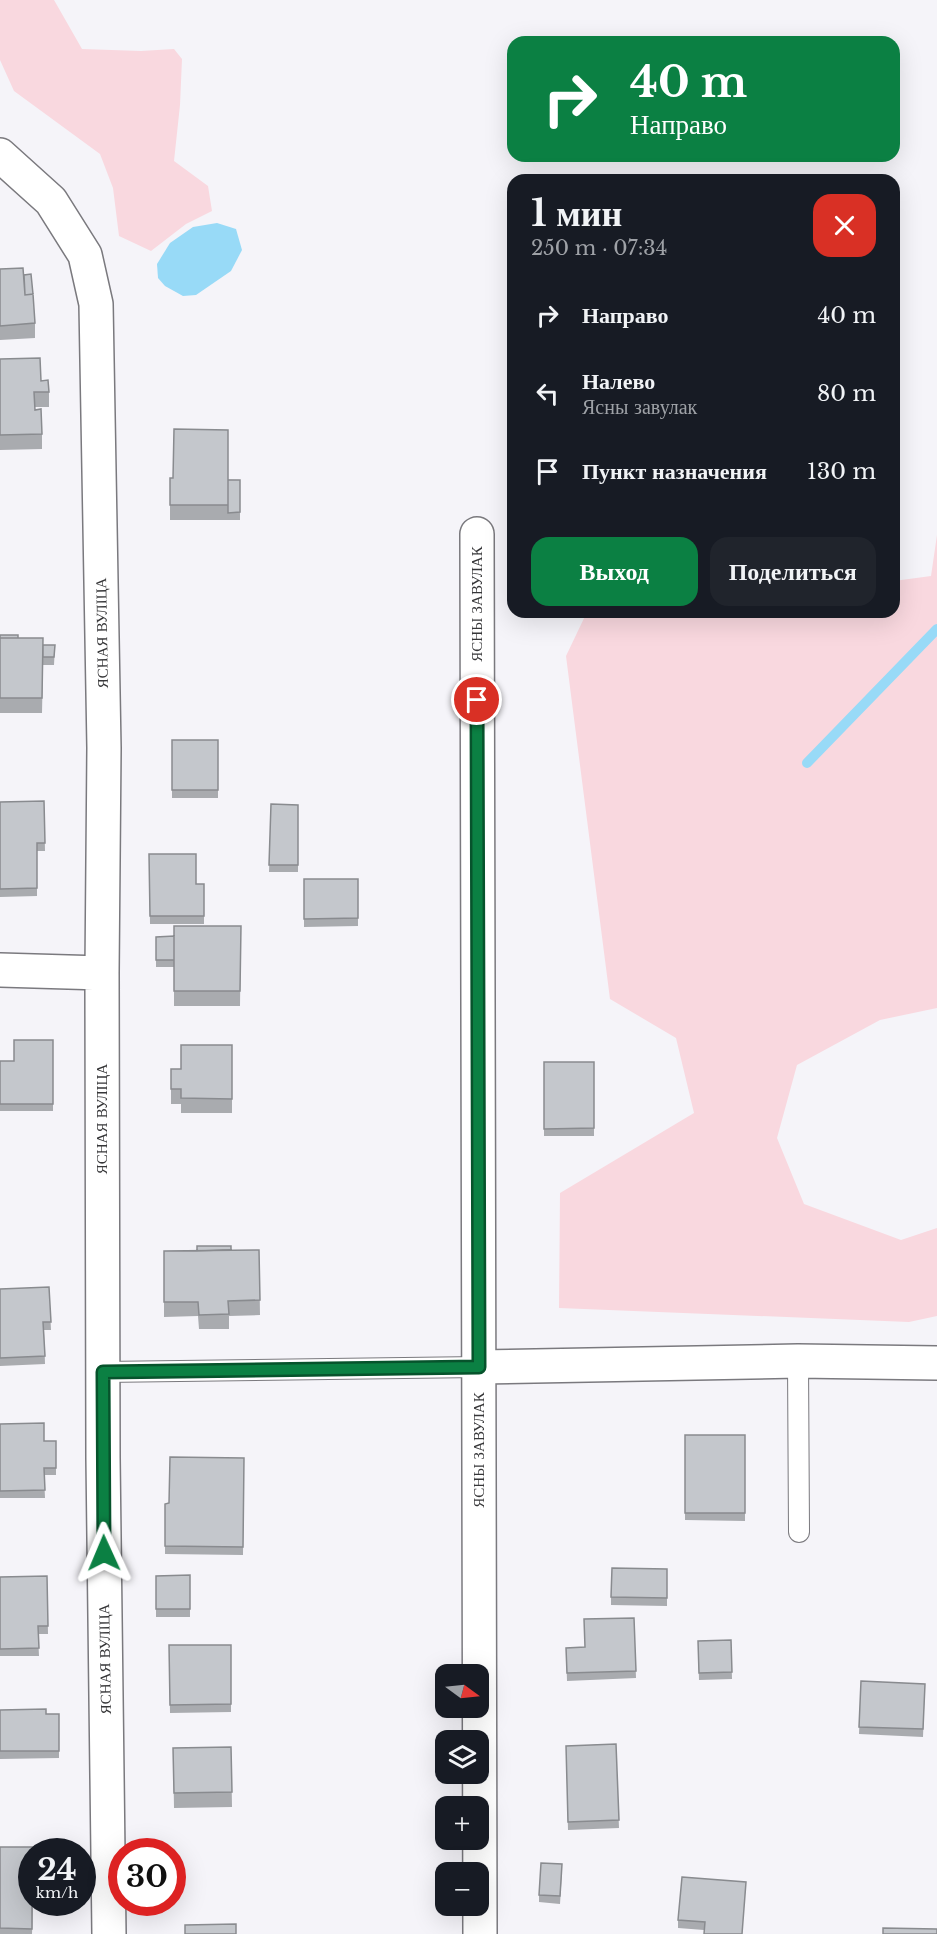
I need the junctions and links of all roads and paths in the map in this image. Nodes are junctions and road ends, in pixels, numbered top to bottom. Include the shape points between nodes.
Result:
1 (0, 155) edge
2 (477, 534) dead end
3 (0, 970) edge
4 (102, 973) junction
5 (798, 1361) junction
6 (937, 1363) edge
7 (479, 1367) junction
8 (103, 1372) junction
9 (799, 1532) dead end
10 (109, 1934) edge
11 (480, 1934) edge

1 - 4 street, ЯСНАЯ ВУЛІЦА via 51,201 85,255 96,304 104,748
2 - 7 street, ЯСНЫ ЗАВУЛАК
3 - 4 street
4 - 8 street, ЯСНАЯ ВУЛІЦА
5 - 6 street
5 - 7 street
5 - 9 lane
7 - 8 lane
7 - 11 street, ЯСНЫ ЗАВУЛАК
8 - 10 street, ЯСНАЯ ВУЛІЦА

